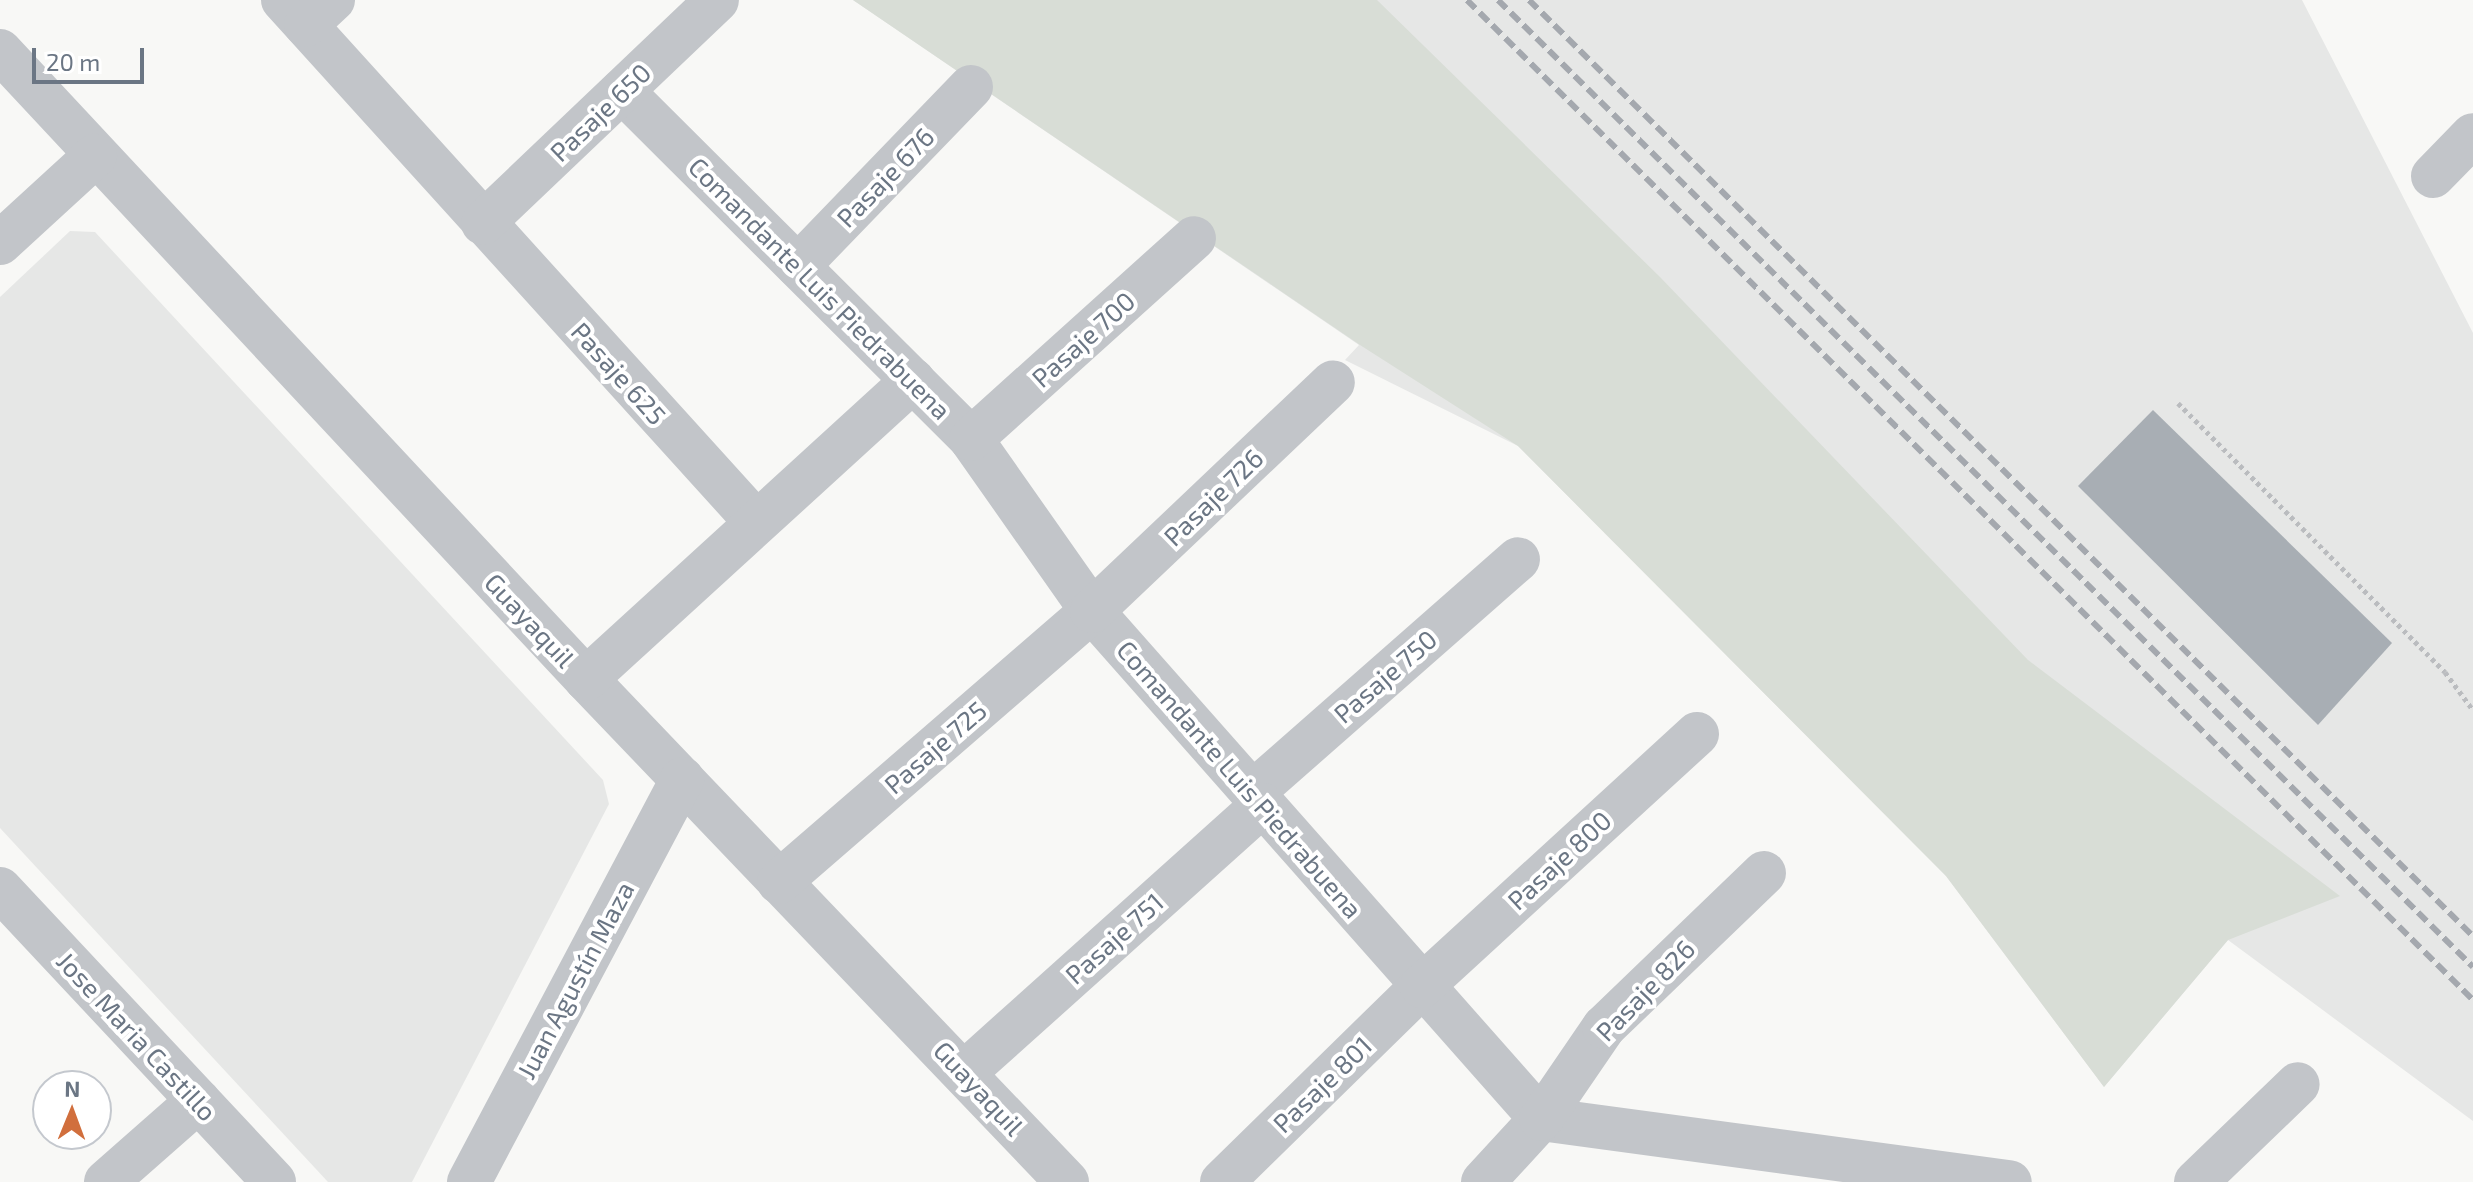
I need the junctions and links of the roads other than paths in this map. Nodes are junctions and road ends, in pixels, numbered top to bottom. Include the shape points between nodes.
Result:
1 (717, 0) edge
2 (307, 8) edge
3 (0, 51) edge
4 (971, 87) dead end
5 (622, 91) junction
6 (2473, 135) edge
7 (95, 156) junction
8 (2433, 176) dead end
9 (483, 223) junction
10 (1194, 238) dead end
11 (0, 243) edge
12 (798, 266) junction
13 (913, 380) junction
14 (1333, 382) dead end
15 (971, 439) junction
16 (756, 522) junction
17 (1518, 559) dead end
18 (1092, 611) junction
19 (586, 679) junction
20 (1697, 734) dead end
21 (682, 779) junction
22 (1257, 799) junction
23 (1764, 873) dead end
24 (779, 882) junction
25 (0, 889) edge
26 (1422, 986) junction
27 (965, 1072) junction
28 (2298, 1084) dead end
29 (198, 1101) junction
30 (1541, 1119) junction
31 (106, 1182) edge
32 (274, 1182) edge
33 (469, 1182) edge
34 (1067, 1182) edge
35 (1222, 1182) edge
36 (1483, 1182) edge
37 (2010, 1182) edge
38 (2196, 1182) edge

1 - 5 street, Pasaje 650
2 - 9 street
3 - 7 street, Guayaquil
4 - 12 street, Pasaje 676
5 - 9 street, Pasaje 650
5 - 12 street, Comandante Luis Piedrabuena
6 - 8 street
7 - 11 street
7 - 19 street, Guayaquil
9 - 16 street, Pasaje 625
10 - 15 street, Pasaje 700
12 - 13 street, Comandante Luis Piedrabuena
13 - 15 street, Comandante Luis Piedrabuena
13 - 16 street
14 - 18 street, Pasaje 726
15 - 18 street, Comandante Luis Piedrabuena
16 - 19 street
17 - 22 street, Pasaje 750
18 - 22 street, Comandante Luis Piedrabuena
18 - 24 street, Pasaje 725
19 - 21 street, Guayaquil
20 - 26 street, Pasaje 800
21 - 24 street, Guayaquil
21 - 33 street, Juan Agustín Maza
22 - 26 street, Comandante Luis Piedrabuena
22 - 27 street, Pasaje 751
23 - 30 street, Pasaje 826 via 1604,1027
24 - 27 street, Guayaquil
25 - 29 street, Jose Maria Castillo
26 - 30 street, Comandante Luis Piedrabuena
26 - 35 street, Pasaje 801
27 - 34 street, Guayaquil
28 - 38 street
29 - 31 street
29 - 32 street, Jose Maria Castillo
30 - 36 street, Pasaje 826
30 - 37 street

